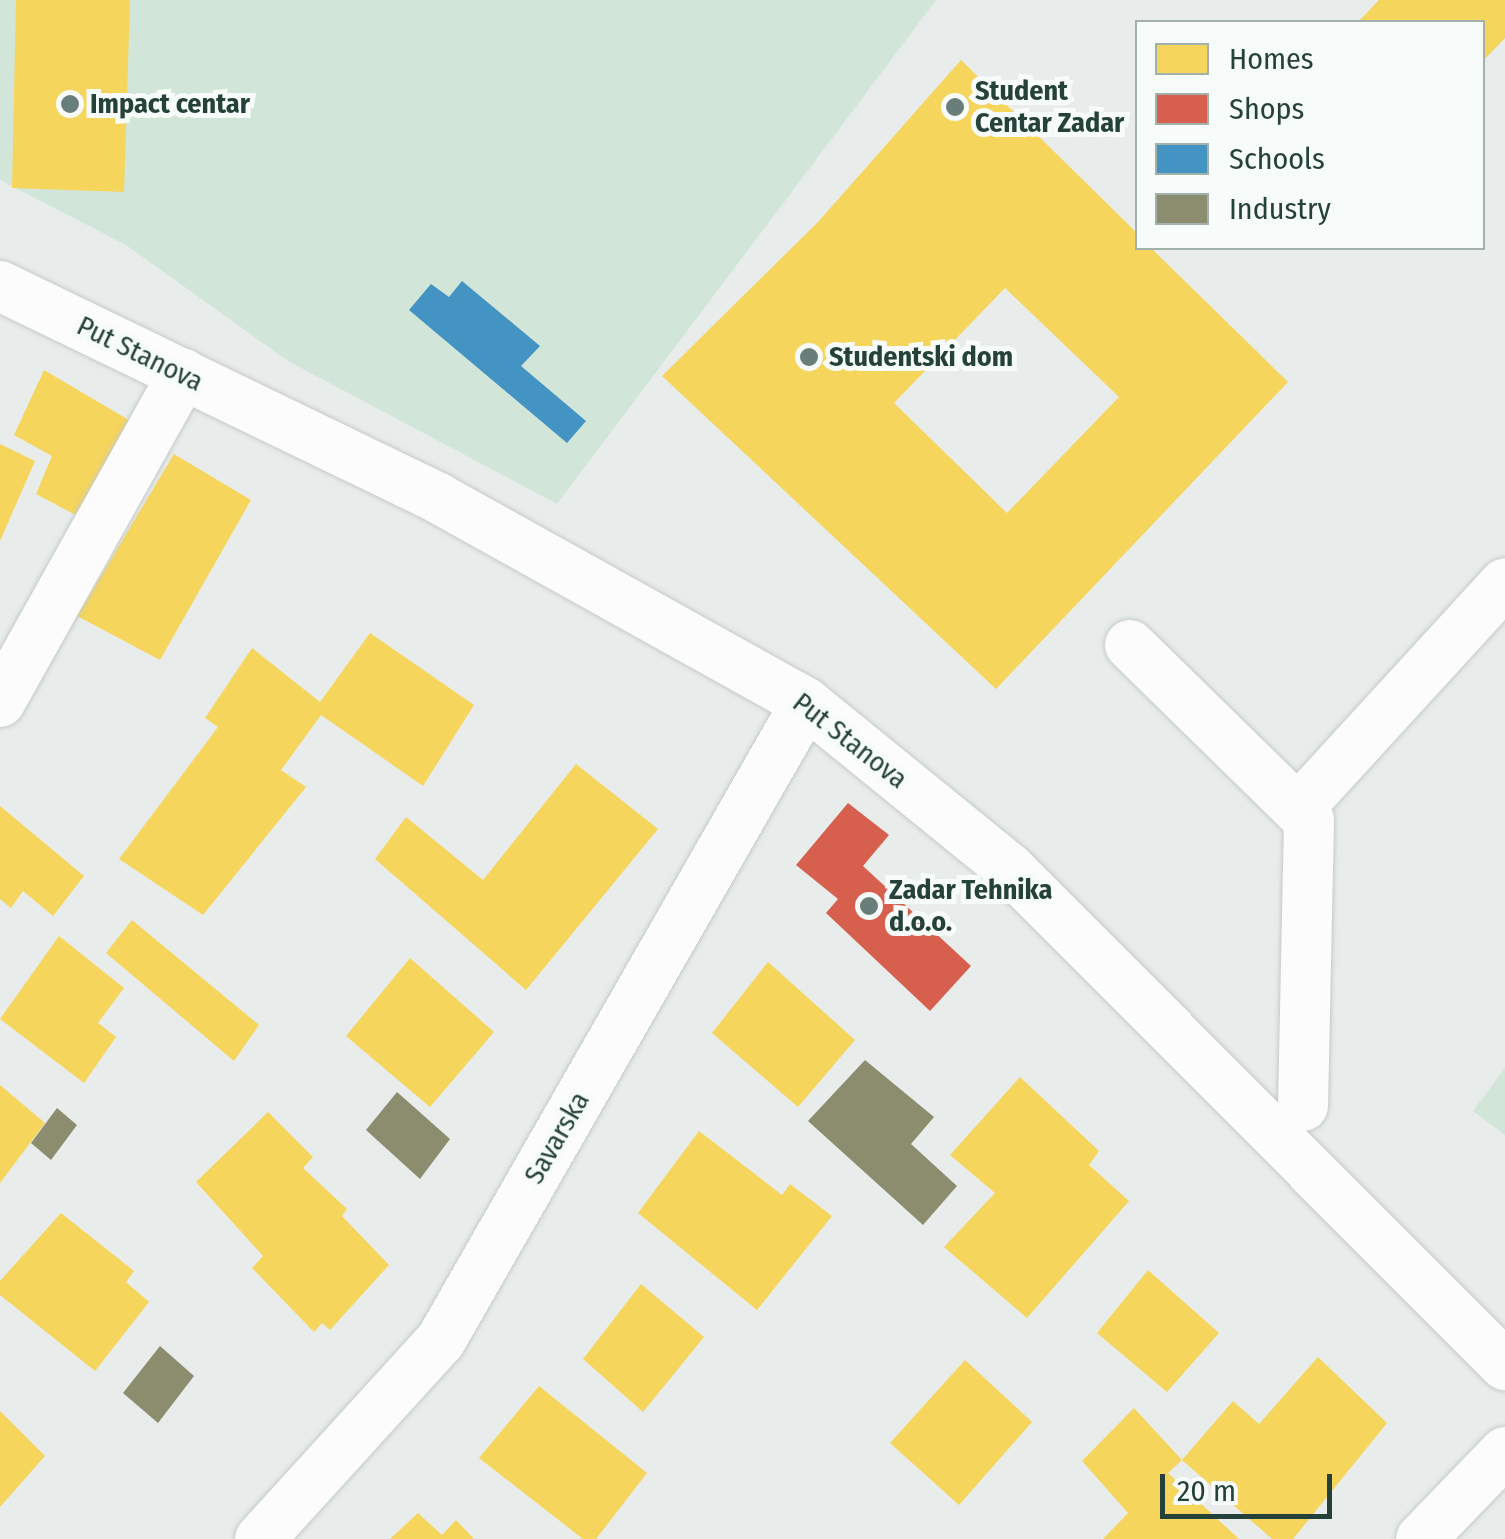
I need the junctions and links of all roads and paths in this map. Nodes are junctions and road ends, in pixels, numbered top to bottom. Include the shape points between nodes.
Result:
1 (0, 286) edge
2 (183, 374) junction
3 (1505, 582) edge
4 (1130, 645) dead end
5 (0, 702) edge
6 (806, 703) junction
7 (1298, 809) junction
8 (1303, 1106) dead end
9 (1505, 1364) edge
10 (1505, 1452) edge
11 (260, 1539) edge
12 (1420, 1539) edge

1 - 2 street, Put Stanova
2 - 5 street
2 - 6 street, Put Stanova via 438,498
3 - 7 street
4 - 7 street
6 - 9 street, Put Stanova via 1010,869
6 - 11 street, Savarska via 441,1340
7 - 8 street via 1309,820
10 - 12 street

